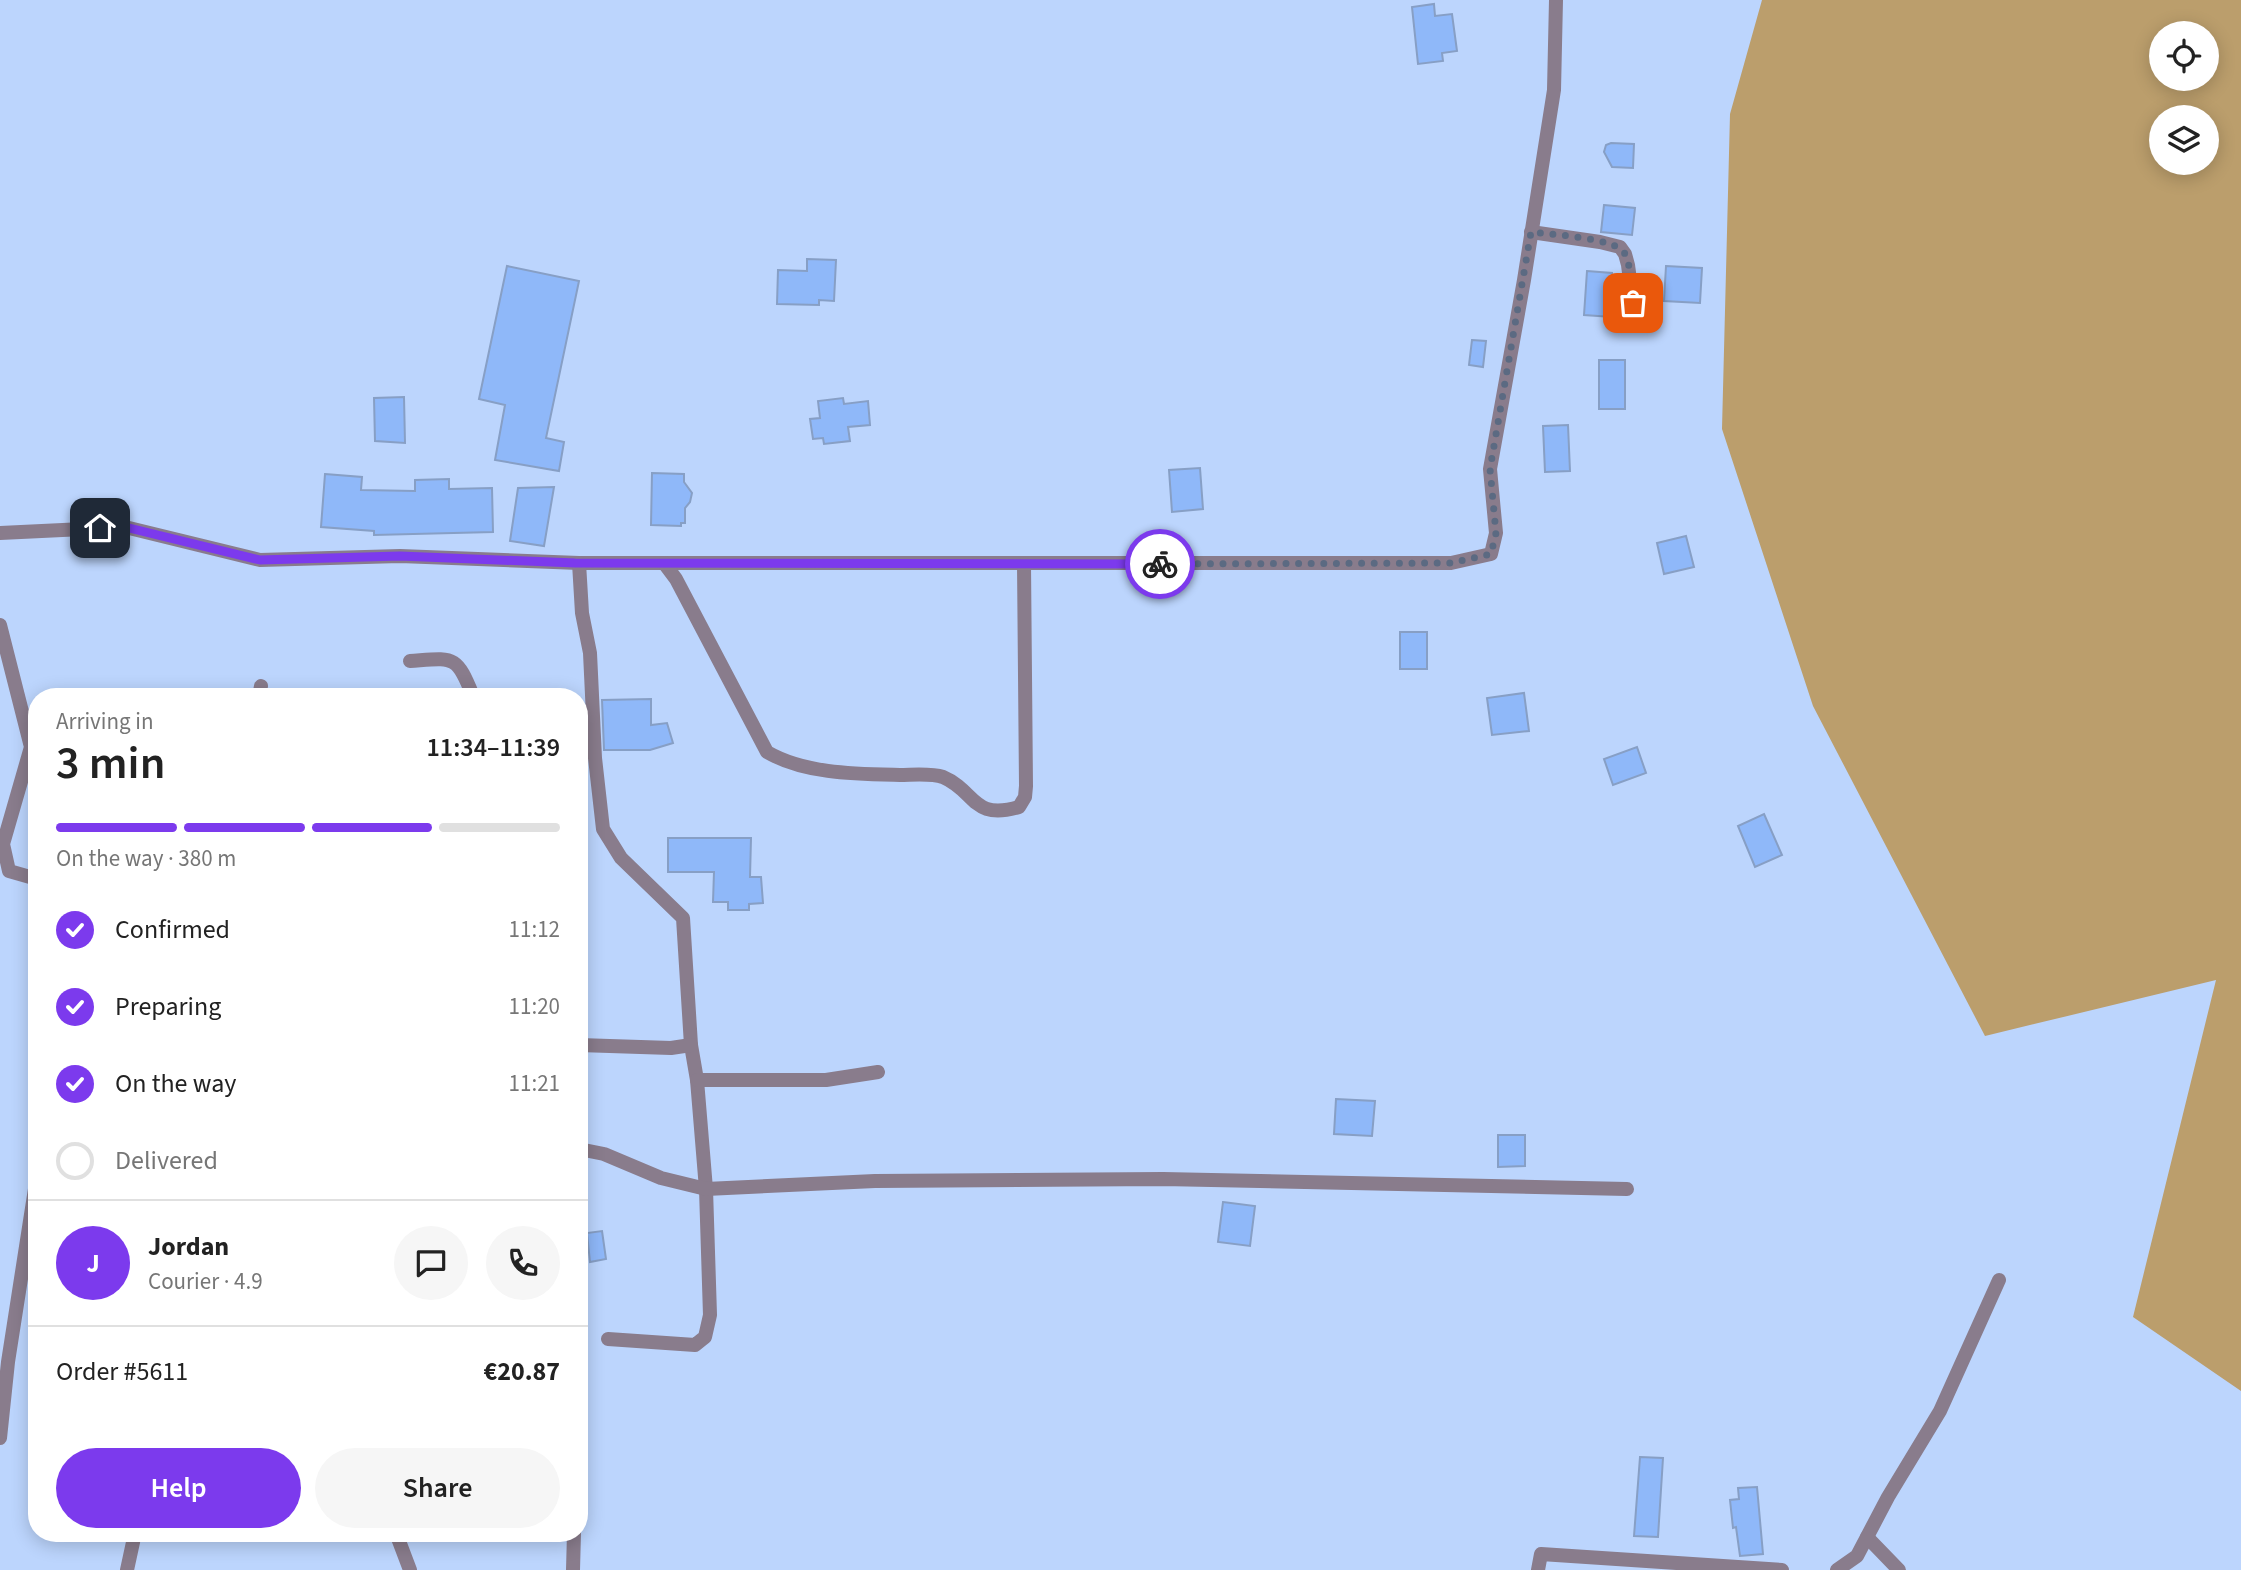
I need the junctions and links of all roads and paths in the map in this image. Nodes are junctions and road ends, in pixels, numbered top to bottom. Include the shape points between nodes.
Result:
1 (1556, 0) edge
2 (1531, 232) junction
3 (1649, 321) dead end
4 (0, 533) edge
5 (579, 563) junction
6 (664, 563) junction
7 (1024, 564) junction
8 (0, 625) edge
9 (410, 661) dead end
10 (470, 688) edge
11 (28, 735) edge
12 (28, 757) edge
13 (28, 876) edge
14 (588, 1045) edge
15 (691, 1045) junction
16 (878, 1072) dead end
17 (696, 1080) junction
18 (588, 1151) edge
19 (706, 1189) junction
20 (1627, 1189) dead end
21 (28, 1234) edge
22 (1999, 1280) dead end
23 (608, 1339) dead end
24 (0, 1438) edge
25 (1867, 1536) junction
26 (133, 1542) edge
27 (399, 1542) edge
28 (574, 1542) edge
29 (127, 1570) edge
30 (410, 1570) edge
31 (573, 1570) edge
32 (1538, 1570) edge
33 (1782, 1570) edge
34 (1837, 1570) edge
35 (1899, 1570) edge

1 - 2 street via 1554,90
2 - 3 street via 1620,247 1628,265 1633,303
2 - 7 street via 1490,469 1496,533 1491,554 1451,563
4 - 5 street via 125,527 260,560 400,556
5 - 6 street
5 - 15 street via 603,829 621,858 683,918
6 - 7 street
6 - 7 street via 767,752 784,762 850,774 943,777 973,802 1000,813 1019,807 1025,797
8 - 11 street
9 - 10 street via 443,658 457,663
12 - 13 street via 3,844 9,871
14 - 15 street
15 - 17 street
16 - 17 street via 826,1080
17 - 19 street
18 - 19 street
19 - 20 street via 875,1181 1163,1179
19 - 23 street via 710,1315 705,1337 695,1345
21 - 24 street
22 - 25 street via 1940,1411
25 - 34 street via 1857,1556
25 - 35 street
26 - 29 street
27 - 30 street
28 - 31 street
32 - 33 street via 1541,1555

